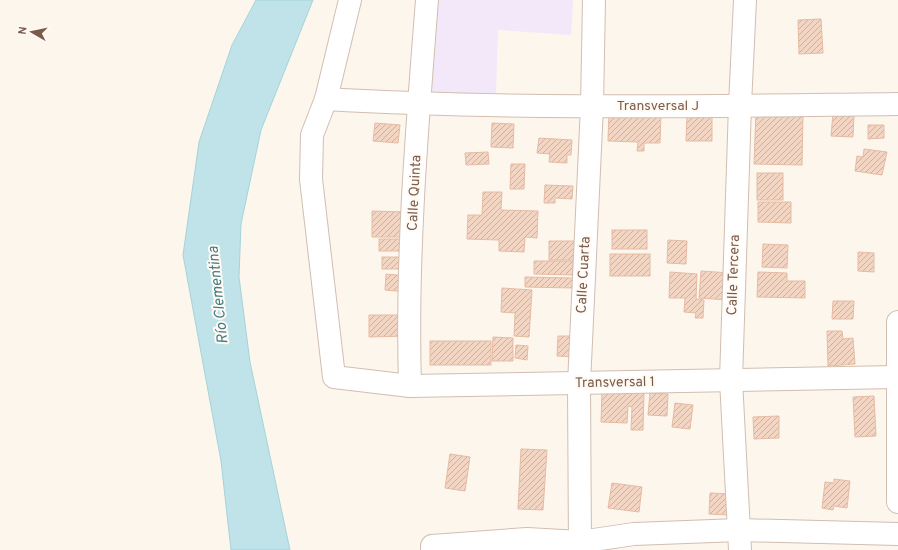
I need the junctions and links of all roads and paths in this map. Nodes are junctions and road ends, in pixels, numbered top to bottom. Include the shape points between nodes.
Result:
1 (350, 0) edge
2 (427, 0) edge
3 (594, 0) edge
4 (745, 0) edge
5 (326, 99) junction
6 (419, 104) junction
7 (898, 104) edge
8 (592, 106) junction
9 (740, 106) junction
10 (898, 322) edge
11 (897, 377) edge
12 (731, 380) junction
13 (579, 384) junction
14 (410, 386) junction
15 (898, 421) edge
16 (898, 502) edge
17 (898, 534) edge
18 (739, 540) edge
19 (580, 546) edge
20 (432, 550) edge

1 - 5 street
2 - 6 street, Calle Quinta
3 - 8 street, Calle Cuarta
4 - 9 street, Calle Tercera
5 - 6 street, Transversal J
5 - 14 street, Transversal 1 via 312,135 311,178 334,377
6 - 8 street, Transversal J
6 - 14 street, Calle Quinta via 408,326
7 - 9 street, Transversal J
8 - 9 street, Transversal J
8 - 13 street, Calle Cuarta
9 - 12 street, Calle Tercera
10 - 11 street
11 - 12 street, Transversal 1
11 - 15 street
12 - 13 street, Transversal 1
12 - 18 street, Calle Tercera
13 - 14 street, Transversal 1
13 - 19 street, Calle Cuarta
15 - 16 street
17 - 18 street
18 - 19 street via 634,534
19 - 20 street via 527,539 432,546

